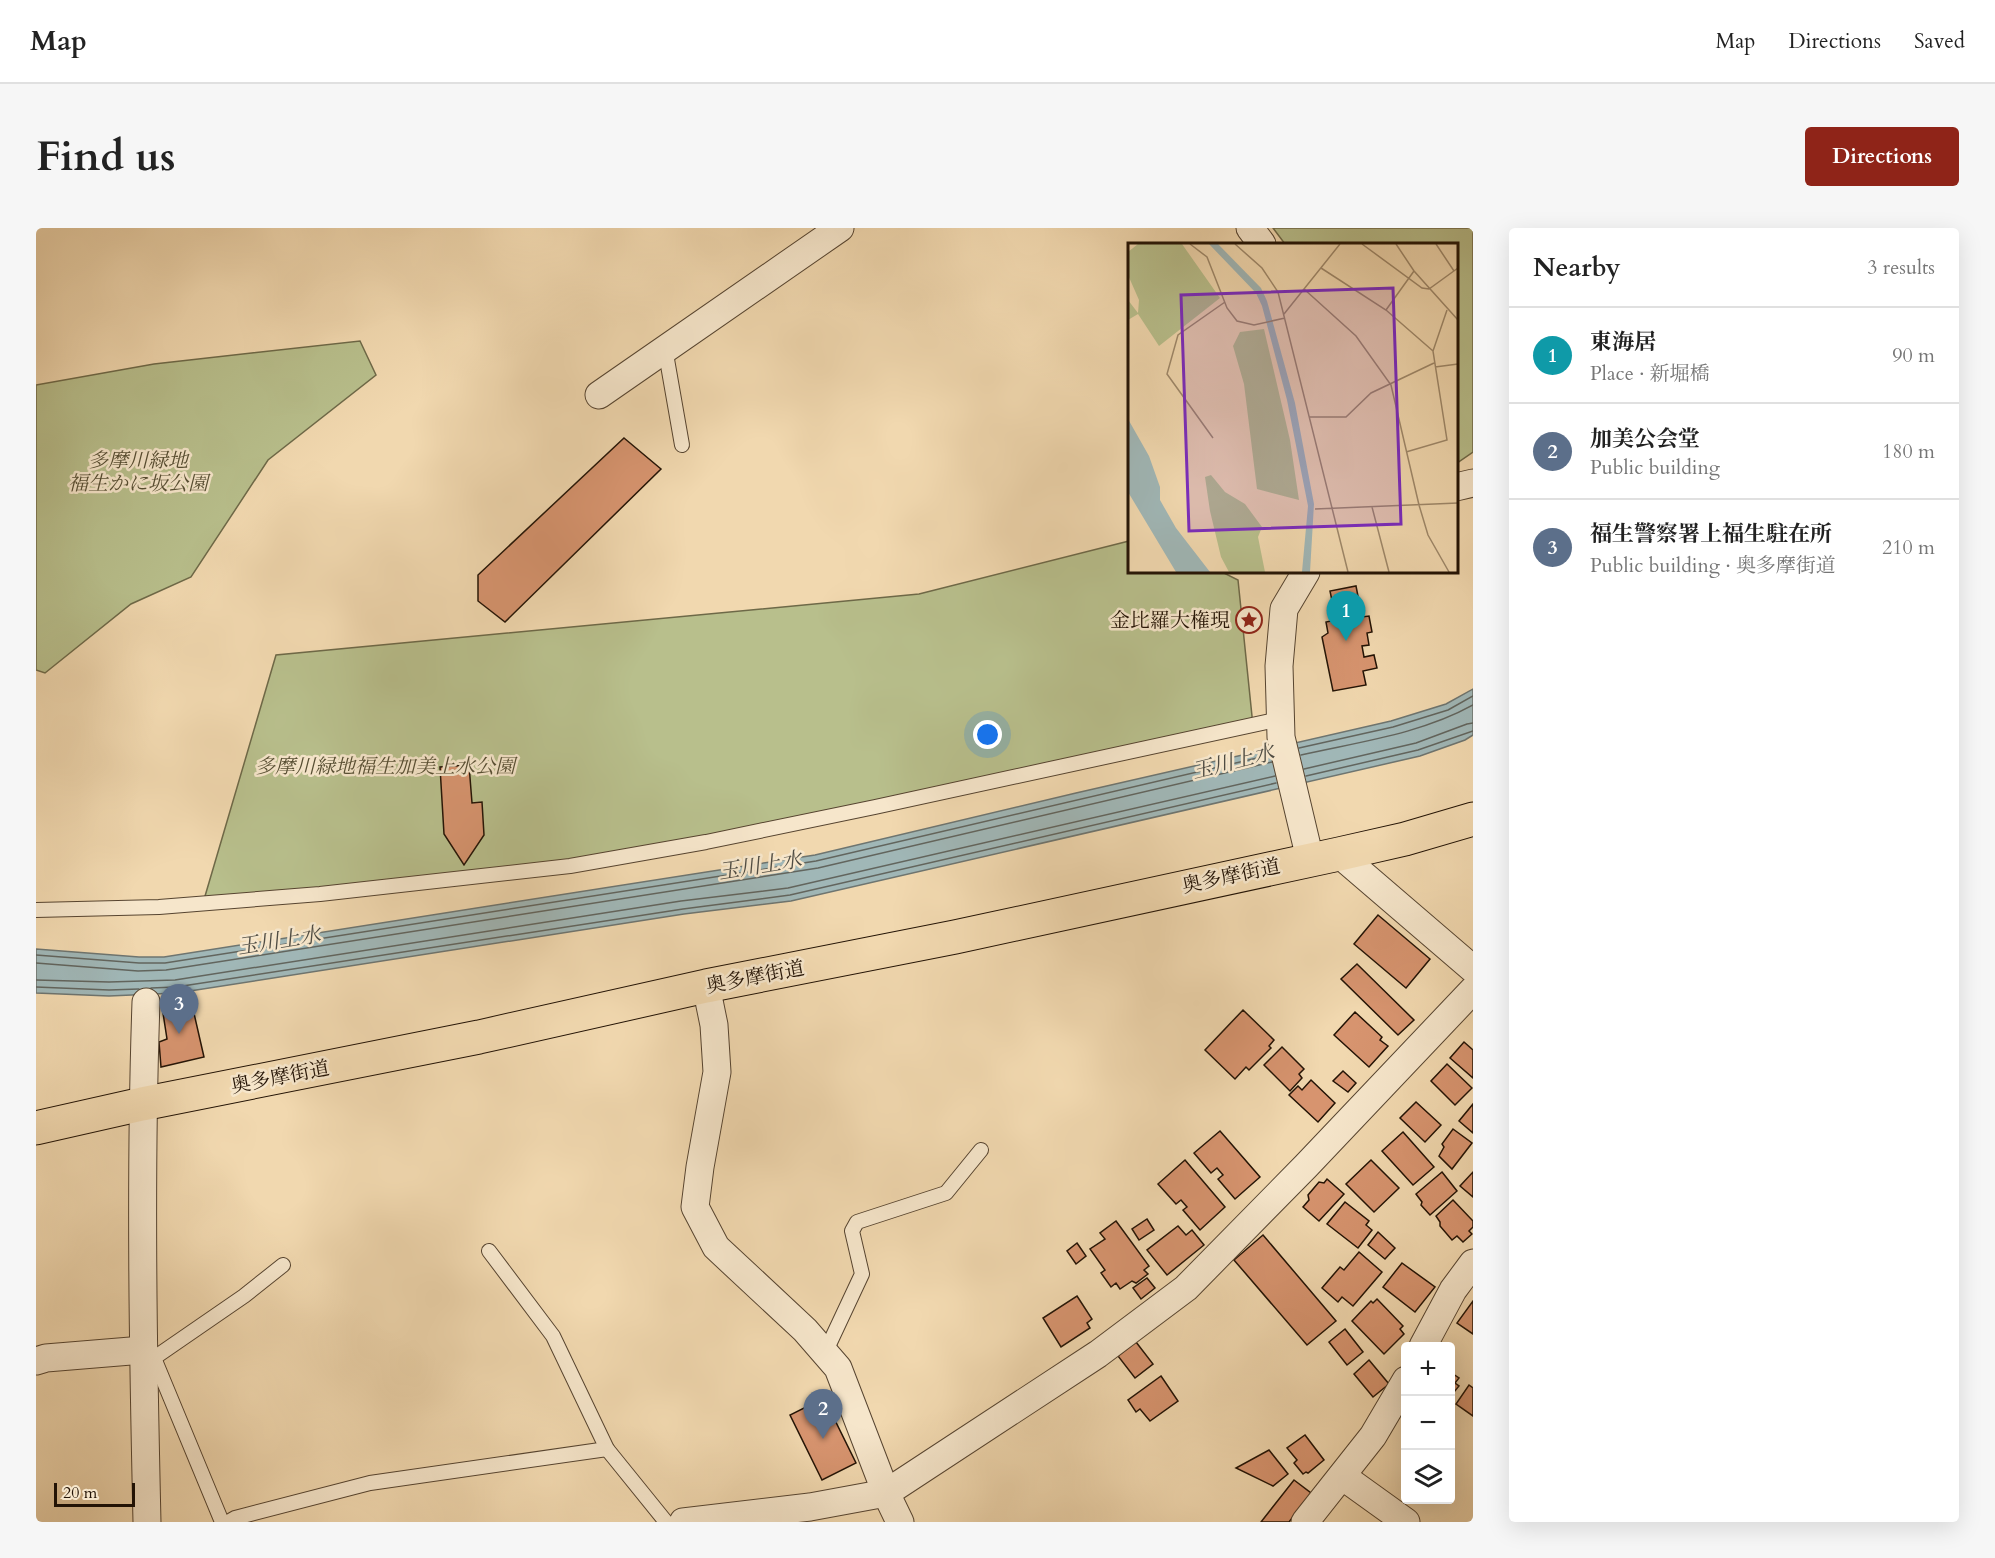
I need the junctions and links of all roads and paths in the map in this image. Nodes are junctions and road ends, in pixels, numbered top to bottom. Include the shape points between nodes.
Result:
1 (840, 228) edge
2 (1250, 228) edge
3 (1261, 243) edge
4 (665, 348) junction
5 (599, 394) dead end
6 (682, 445) dead end
7 (1473, 483) edge
8 (1458, 487) edge
9 (1305, 573) edge
10 (1280, 728) junction
11 (1473, 819) edge
12 (1318, 850) junction
13 (36, 910) edge
14 (1473, 969) edge
15 (706, 987) junction
16 (1473, 990) edge
17 (146, 1002) dead end
18 (142, 1104) junction
19 (36, 1128) edge
20 (981, 1150) dead end
21 (489, 1251) dead end
22 (283, 1265) dead end
23 (1472, 1265) edge
24 (1426, 1342) edge
25 (825, 1353) junction
26 (148, 1354) junction
27 (36, 1361) edge
28 (1401, 1388) edge
29 (607, 1449) junction
30 (1342, 1476) junction
31 (886, 1493) junction
32 (147, 1522) edge
33 (222, 1522) edge
34 (228, 1522) edge
35 (666, 1522) edge
36 (683, 1522) edge
37 (900, 1522) edge
38 (1305, 1522) edge
39 (1406, 1522) edge

1 - 4 street
2 - 3 street
4 - 5 street
4 - 6 lane
7 - 8 street
9 - 10 street via 1284,609 1279,666
10 - 12 street
10 - 13 lane via 570,866 320,894 159,907
11 - 12 main road, 奥多摩街道 via 1405,839
12 - 14 street
12 - 15 main road, 奥多摩街道 via 966,934
15 - 18 main road, 奥多摩街道
15 - 25 street via 714,1025 717,1072 695,1207 716,1247
16 - 31 street via 1186,1288 1098,1354
17 - 18 street
18 - 19 main road, 奥多摩街道
18 - 26 street
20 - 25 lane via 946,1193 857,1222 852,1231 862,1274
21 - 29 lane via 553,1336
22 - 26 lane via 244,1296
23 - 24 street via 1453,1290
25 - 31 street via 838,1368
26 - 27 street
26 - 32 street
26 - 33 lane
28 - 30 street via 1373,1436
29 - 34 lane via 370,1483
29 - 35 lane
30 - 38 street
30 - 39 street
31 - 36 street via 810,1507
31 - 37 street

